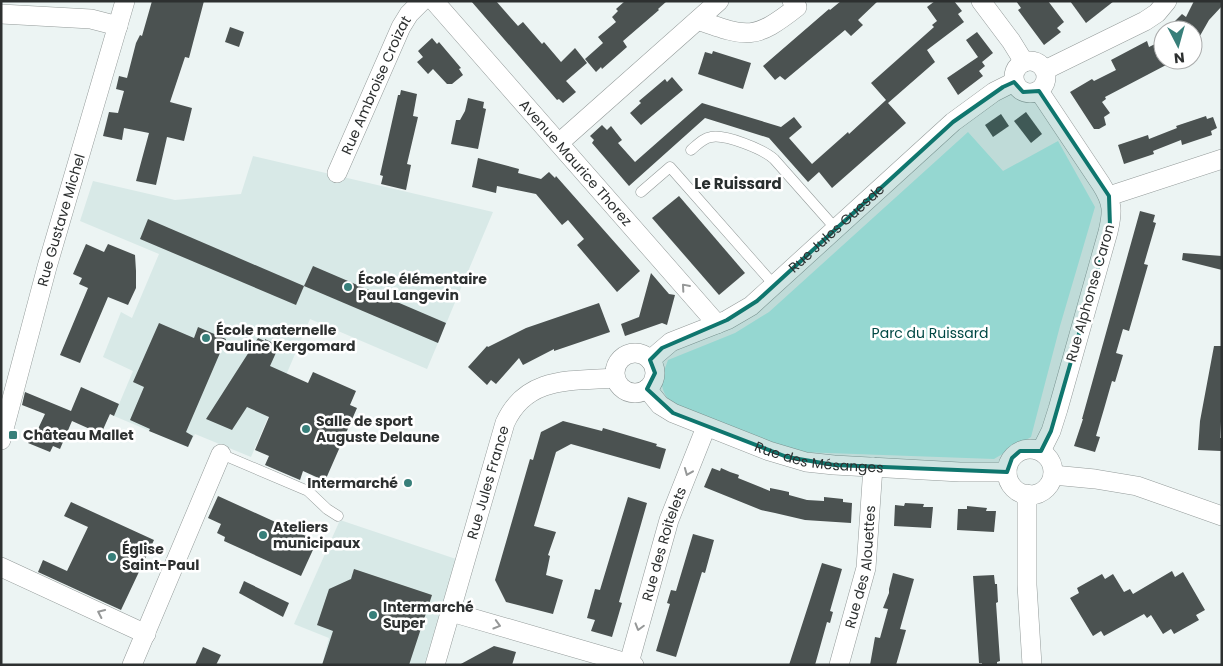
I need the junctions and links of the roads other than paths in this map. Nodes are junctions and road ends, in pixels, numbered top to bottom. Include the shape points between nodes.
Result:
1 (125, 1) edge
2 (422, 1) edge
3 (434, 1) edge
4 (719, 1) edge
5 (981, 1) edge
6 (1167, 1) edge
7 (798, 3) edge
8 (1, 14) edge
9 (698, 20) junction
10 (118, 26) junction
11 (1024, 62) junction
12 (1045, 70) junction
13 (1014, 82) junction
14 (1039, 91) junction
15 (560, 143) junction
16 (691, 150) dead end
17 (1222, 158) edge
18 (337, 173) dead end
19 (641, 192) dead end
20 (1109, 196) junction
21 (836, 229) junction
22 (775, 286) junction
23 (717, 324) junction
24 (650, 360) junction
25 (10, 373) edge
26 (615, 378) junction
27 (647, 389) junction
28 (706, 427) junction
29 (1, 440) edge
30 (1041, 451) junction
31 (221, 454) joint
32 (873, 467) junction
33 (1007, 472) junction
34 (1053, 475) junction
35 (1027, 494) junction
36 (338, 516) dead end
37 (1222, 516) edge
38 (1, 567) edge
39 (451, 612) junction
40 (146, 634) junction
41 (631, 664) edge
42 (132, 665) edge
43 (436, 665) edge
44 (839, 665) edge
45 (1032, 665) edge

1 - 10 street, Rue Gustave Michel
2 - 18 street, Rue Ambroise Croizat via 401,26
3 - 15 street, Avenue Maurice Thorez
4 - 9 street
5 - 11 street
6 - 12 street via 1146,21
7 - 9 street via 774,25 752,33 728,31
8 - 10 street via 91,19
9 - 15 street
10 - 25 street, Rue Gustave Michel via 47,268
11 - 12 street via 1035,61
11 - 13 street via 1015,70
12 - 14 street via 1046,80
13 - 14 street via 1026,93
13 - 21 street, Rue Jules Guesde via 994,92 953,122
14 - 20 street
23 -> 15 street, Avenue Maurice Thorez
16 - 21 lane via 715,136 766,152
17 - 20 street
19 - 22 lane via 670,167
20 - 30 street, Rue Alphonse Caron via 1112,206 1110,226 1054,421
21 - 22 street, Rue Jules Guesde
22 - 23 street, Rue Jules Guesde via 745,310
23 - 24 street, Rue Jules Guesde via 671,342
24 - 26 street via 639,354 627,354 617,363
24 - 27 street via 655,373
25 - 29 street, Rue Gustave Michel
26 - 27 street via 626,392 639,393
26 - 39 street, Rue Jules France via 545,385 527,395 511,413 505,423
27 - 28 street, Rue des Mésanges via 666,409
28 - 32 street, Rue des Mésanges via 787,458 819,464
28 -> 41 street, Rue des Roitelets via 666,528
30 - 33 street via 1020,451 1012,458
30 - 34 street via 1051,461
31 - 36 lane via 308,491
31 - 40 street
32 - 33 street, Rue des Mésanges
32 - 44 street, Rue des Alouettes via 866,568
33 - 35 street via 1014,488
34 - 35 street via 1044,490
34 - 37 street via 1137,486
35 - 45 street via 1027,600
40 -> 38 street
39 -> 41 street
39 - 43 street, Rue Jules France
40 - 42 street

